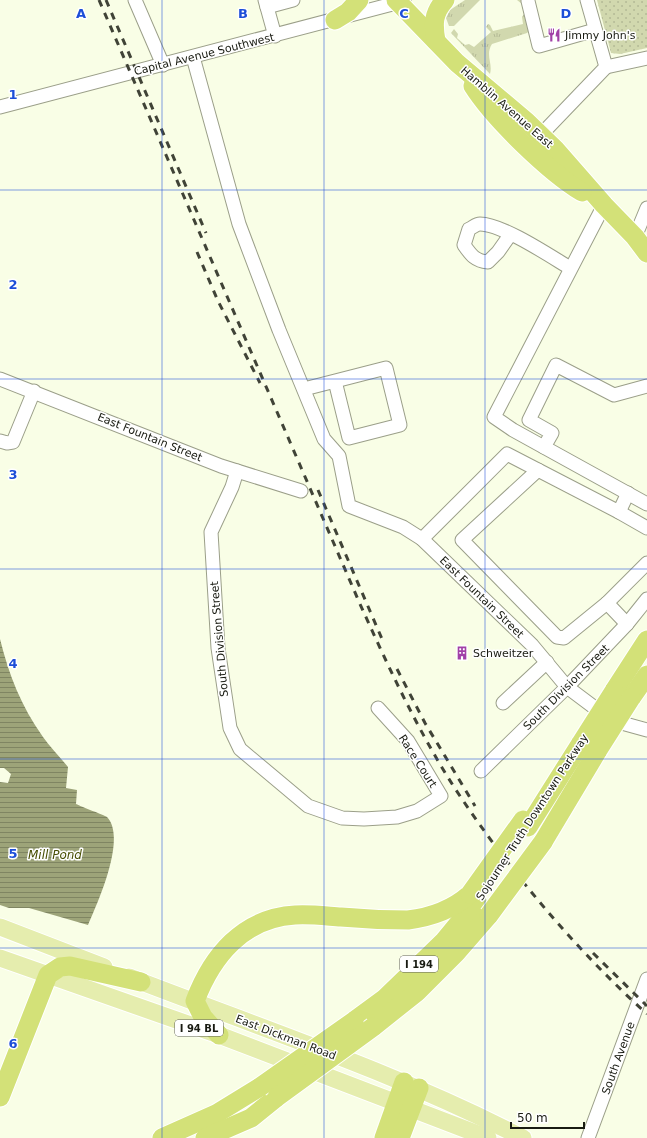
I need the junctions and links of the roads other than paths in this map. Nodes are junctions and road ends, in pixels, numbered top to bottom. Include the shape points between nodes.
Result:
1 (135, 0) edge
2 (293, 0) edge
3 (359, 0) edge
4 (445, 0) edge
5 (587, 0) edge
6 (401, 1) edge
7 (528, 1) edge
8 (266, 4) edge
9 (335, 20) junction
10 (595, 30) junction
11 (275, 36) junction
12 (436, 41) junction
13 (192, 57) junction
14 (647, 60) edge
15 (163, 65) junction
16 (606, 67) junction
17 (0, 107) edge
18 (535, 142) junction
19 (604, 205) junction
20 (647, 208) edge
21 (510, 235) dead end
22 (634, 237) junction
23 (647, 253) edge
24 (570, 268) junction
25 (0, 379) edge
26 (335, 381) junction
27 (647, 386) edge
28 (304, 389) junction
29 (34, 392) junction
30 (0, 441) edge
31 (544, 447) junction
32 (538, 470) junction
33 (236, 471) junction
34 (301, 491) dead end
35 (628, 494) junction
36 (647, 504) edge
37 (619, 512) junction
38 (647, 528) edge
39 (422, 539) junction
40 (647, 563) edge
41 (647, 599) edge
42 (607, 603) junction
43 (627, 624) junction
44 (647, 640) edge
45 (547, 662) junction
46 (647, 675) edge
47 (567, 687) junction
48 (503, 703) dead end
49 (378, 708) dead end
50 (647, 730) edge
51 (481, 771) dead end
52 (441, 796) joint
53 (479, 903) junction
54 (0, 927) edge
55 (0, 958) edge
56 (48, 975) junction
57 (647, 979) edge
58 (141, 982) junction
59 (195, 1001) junction
60 (219, 1035) junction
61 (412, 1085) junction
62 (0, 1097) edge
63 (404, 1105) junction
64 (251, 1118) junction
65 (162, 1138) edge
66 (205, 1138) edge
67 (228, 1138) edge
68 (384, 1138) edge
69 (400, 1138) edge
70 (488, 1138) edge
71 (523, 1138) edge
72 (588, 1138) edge

1 - 15 street
2 - 8 street
3 - 9 highway via 348,12
4 - 12 highway via 437,8 434,16
5 - 10 street
6 - 9 street, Capital Avenue Southwest
6 - 12 highway, Hamblin Avenue East
7 - 10 street via 539,46
8 - 11 street
9 - 11 street, Capital Avenue Southwest
10 - 16 street
11 - 13 street, Capital Avenue Southwest
12 - 18 highway, Hamblin Avenue East
13 - 15 street, Capital Avenue Southwest
13 - 28 street via 239,224
14 - 16 street
15 - 17 street, Capital Avenue Southwest
16 - 18 street
18 - 19 highway, Hamblin Avenue East
19 - 22 highway, Hamblin Avenue East
19 - 24 street
20 - 22 street
21 - 24 street
22 - 23 highway, Hamblin Avenue East
24 - 31 street via 494,417
25 - 29 street, East Fountain Street
26 - 26 street via 386,368 400,425 349,438
26 - 28 street
27 - 31 street via 614,395 556,365 529,420 552,433
28 - 39 street, East Fountain Street via 324,439 339,456 349,506 403,527
29 - 30 street via 14,442
29 - 33 street, East Fountain Street
31 - 35 street
32 - 37 street
32 - 39 street via 507,454
32 - 42 street via 462,540 557,637 564,638 572,634
33 - 34 street, East Fountain Street
33 - 52 street, South Division Street via 232,487 211,532 218,648 230,728 240,749 308,806 342,818 397,817 417,811
35 - 36 street
35 - 37 street
37 - 38 street
39 - 45 street, East Fountain Street
40 - 42 street
41 - 43 street, South Division Street
42 - 43 street
43 - 47 street, South Division Street
44 - 53 highway, Sojourner Truth Downtown Parkway / I 194, bridge via 540,808 525,824
45 - 47 street, East Fountain Street
45 - 48 street
46 - 53 highway, Sojourner Truth Downtown Parkway / I 194, bridge via 543,842
47 - 50 street, East Fountain Street via 598,711 618,722
47 - 51 street, South Division Street
49 - 52 street, Race Court via 408,741
53 - 59 highway via 462,900 438,914 414,920 295,915 272,918 250,927 232,940 201,985
53 - 64 highway, Sojourner Truth Downtown Parkway / I 194, bridge via 456,953 417,992 373,1028
53 - 65 highway, Sojourner Truth Downtown Parkway / I 194, bridge via 444,941 384,998 354,1021 260,1087 216,1114
54 - 58 main road, East Dickman Road / I 94 BL
55 - 56 main road, East Dickman Road / I 94 BL
56 - 58 highway via 60,967 70,966
56 - 60 main road, East Dickman Road / I 94 BL
56 - 62 highway
57 - 72 street, South Avenue
58 - 59 main road, East Dickman Road / I 94 BL
59 - 60 highway via 203,1017
59 - 61 main road, East Dickman Road / I 94 BL
60 - 63 main road, East Dickman Road / I 94 BL
61 - 63 highway
61 - 71 main road, East Dickman Road / I 94 BL
63 - 68 highway
63 - 69 highway
63 - 70 main road, East Dickman Road / I 94 BL
64 - 66 highway, Sojourner Truth Downtown Parkway / I 194
64 - 67 highway

